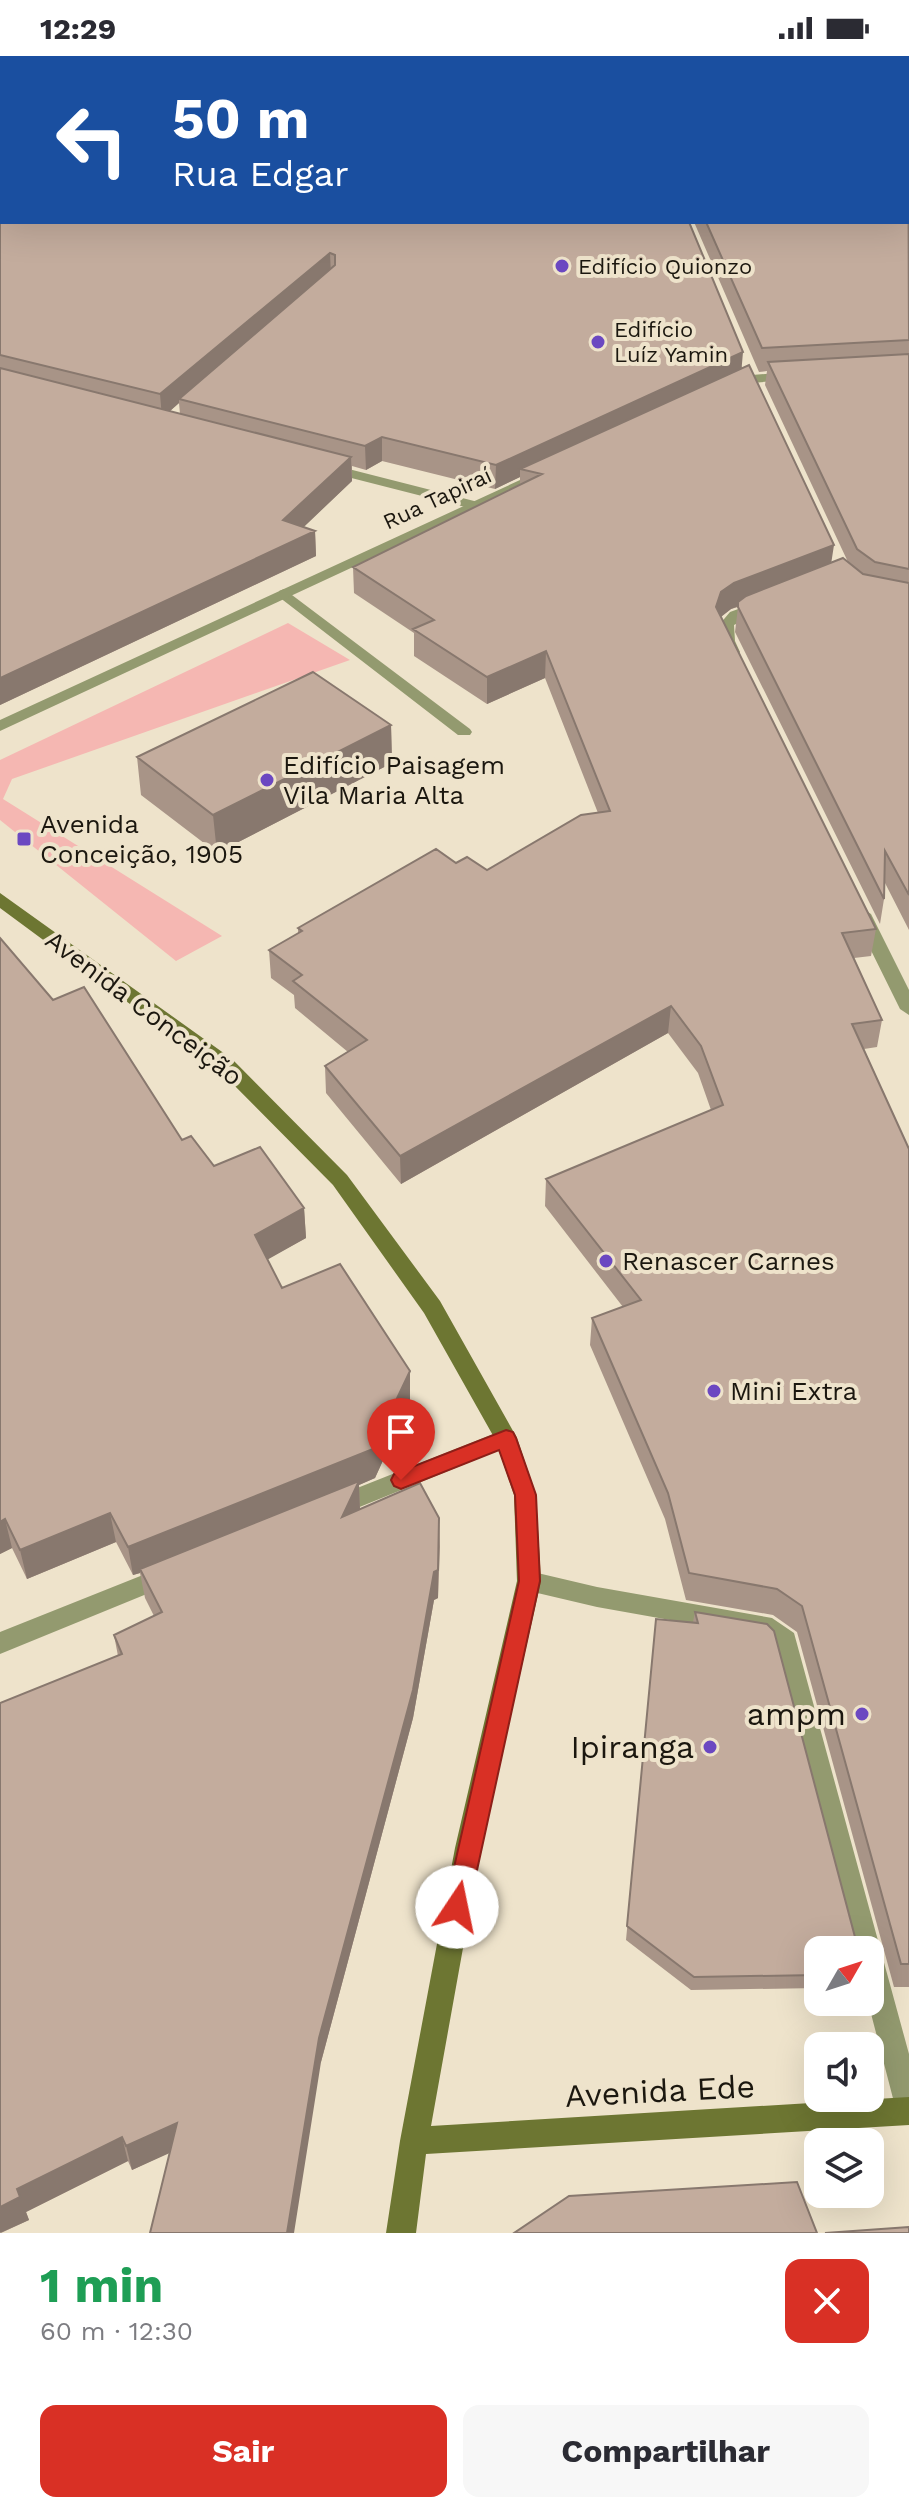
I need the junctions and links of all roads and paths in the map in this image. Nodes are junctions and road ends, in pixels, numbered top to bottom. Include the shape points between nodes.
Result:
1 (745, 362) edge
2 (808, 376) edge
3 (746, 381) junction
4 (758, 393) edge
5 (304, 461) edge
6 (557, 467) edge
7 (473, 505) junction
8 (284, 594) junction
9 (785, 597) edge
10 (742, 672) edge
11 (0, 726) edge
12 (464, 732) dead end
13 (853, 896) edge
14 (0, 899) edge
15 (909, 1009) edge
16 (506, 1438) junction
17 (315, 1515) edge
18 (186, 1568) edge
19 (529, 1581) junction
20 (0, 1643) edge
21 (863, 1936) edge
22 (884, 2013) edge
23 (909, 2108) edge
24 (414, 2141) junction
25 (401, 2233) edge

1 - 3 street
2 - 3 street
3 - 4 street
5 - 7 street
6 - 7 street, Rua Tapiraí
7 - 8 street, Rua Tapiraí
8 - 11 street, Rua Tapiraí
8 - 12 street
9 - 10 street via 726,623 724,632
13 - 15 street
14 - 16 main road, Avenida Conceição via 225,1064 340,1180 432,1307
16 - 17 street
16 - 19 main road, Avenida Conceição via 525,1495
18 - 20 street
19 - 21 street via 780,1632
19 - 24 main road, Avenida Conceição via 468,1848
22 - 23 street
23 - 24 main road, Avenida Ede
24 - 25 main road, Avenida Conceição

